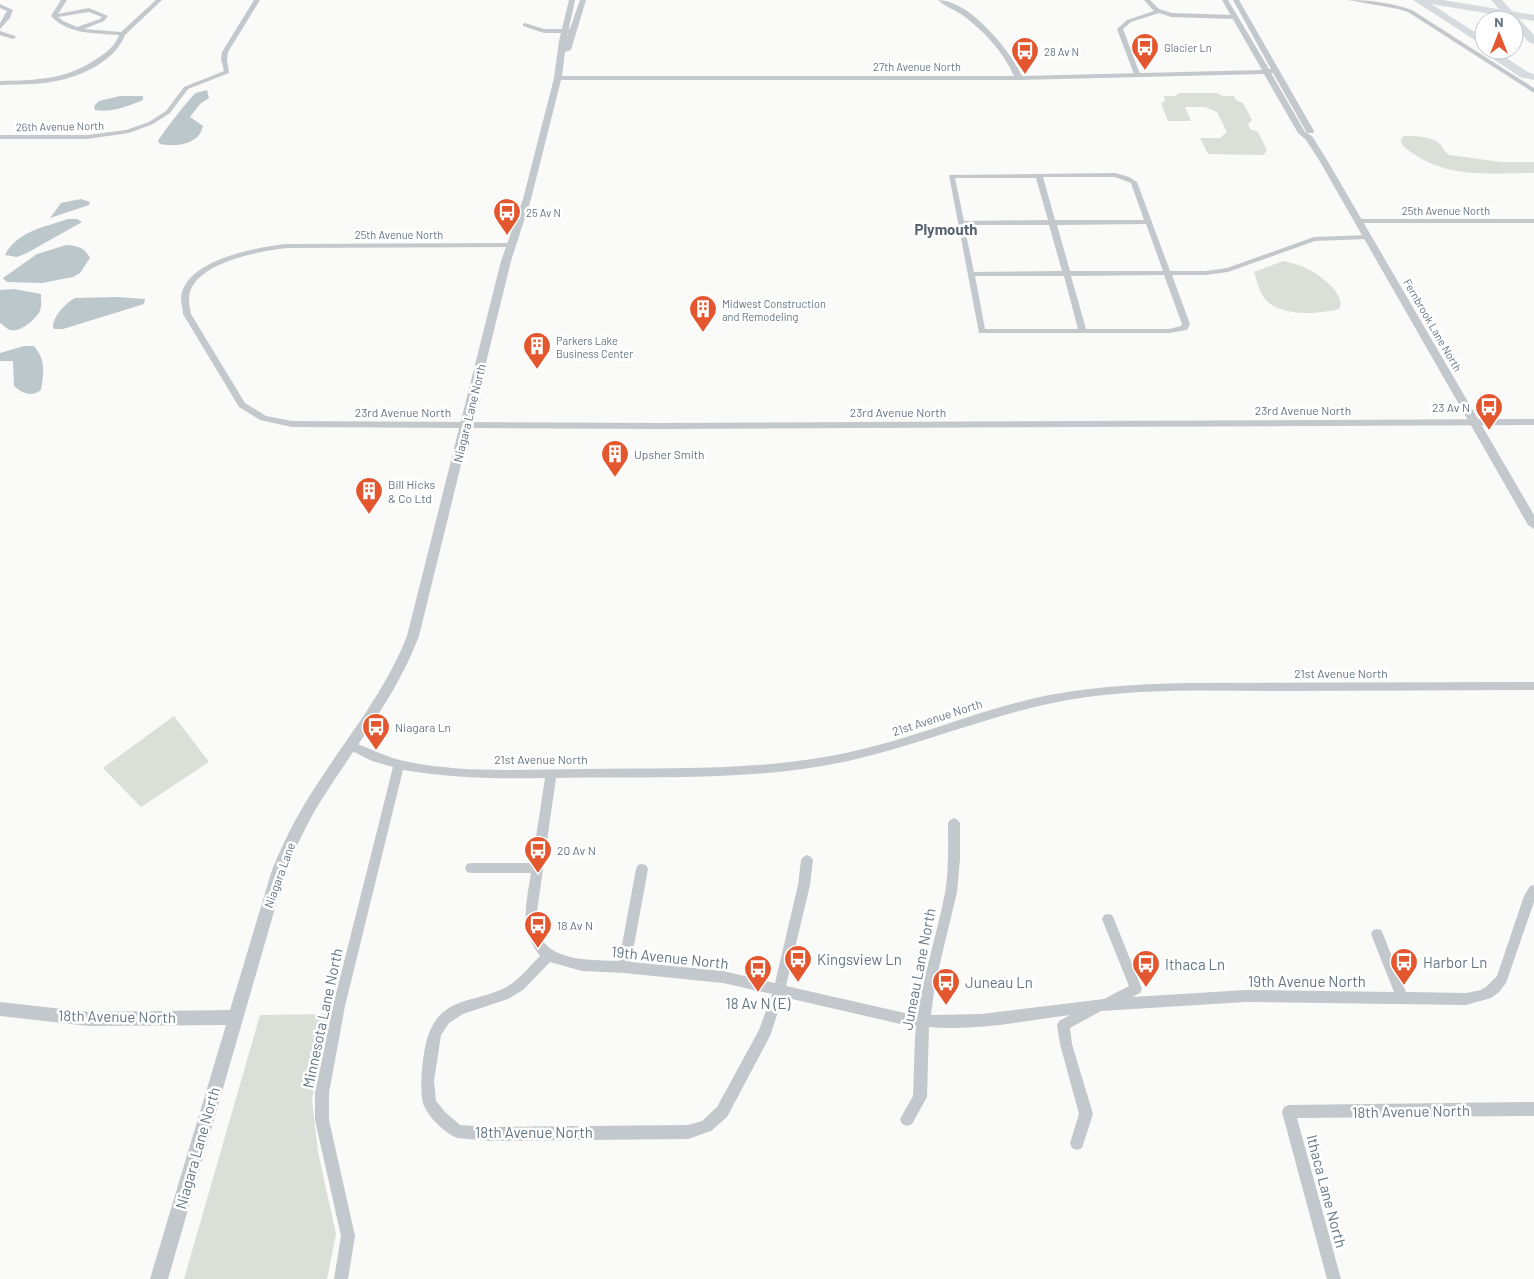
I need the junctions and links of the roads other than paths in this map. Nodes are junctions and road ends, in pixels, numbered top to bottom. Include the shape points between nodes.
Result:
1 (2, 0) edge
2 (64, 0) edge
3 (159, 0) edge
4 (257, 0) edge
5 (572, 0) edge
6 (583, 0) edge
7 (941, 0) edge
8 (1147, 0) edge
9 (1225, 0) edge
10 (1236, 0) edge
11 (1351, 0) edge
12 (1418, 0) edge
13 (1425, 0) edge
14 (1496, 0) edge
15 (1515, 3) dead end
16 (1477, 4) edge
17 (0, 5) edge
18 (1160, 11) junction
19 (1534, 12) edge
20 (54, 16) junction
21 (1235, 17) junction
22 (1534, 18) edge
23 (1448, 20) junction
24 (1534, 23) edge
25 (525, 25) dead end
26 (0, 27) edge
27 (78, 29) junction
28 (565, 31) junction
29 (574, 31) junction
30 (0, 33) edge
31 (122, 34) junction
32 (13, 37) dead end
33 (1474, 37) edge
34 (1474, 41) edge
35 (1534, 42) edge
36 (1502, 60) edge
37 (1509, 60) edge
38 (1276, 70) junction
39 (1266, 72) junction
40 (559, 73) junction
41 (1137, 74) junction
42 (1534, 77) edge
43 (1018, 78) junction
44 (0, 83) edge
45 (1534, 91) edge
46 (0, 137) edge
47 (1309, 138) junction
48 (1039, 175) junction
49 (1358, 221) junction
50 (1534, 221) edge
51 (1053, 222) junction
52 (1149, 222) junction
53 (961, 223) junction
54 (1368, 237) junction
55 (511, 245) junction
56 (971, 274) junction
57 (1067, 274) junction
58 (1168, 274) junction
59 (1083, 331) junction
60 (263, 418) joint
61 (1474, 422) junction
62 (1534, 422) edge
63 (466, 425) junction
64 (1534, 525) edge
65 (1534, 686) edge
66 (352, 746) junction
67 (399, 765) junction
68 (551, 773) junction
69 (954, 823) dead end
70 (807, 860) dead end
71 (472, 868) dead end
72 (538, 868) junction
73 (642, 869) dead end
74 (1534, 890) edge
75 (1108, 919) dead end
76 (1377, 934) dead end
77 (548, 956) junction
78 (624, 967) junction
79 (779, 991) junction
80 (1402, 998) junction
81 (1101, 1005) junction
82 (0, 1009) edge
83 (235, 1018) junction
84 (923, 1020) junction
85 (1534, 1109) edge
86 (1289, 1112) joint
87 (907, 1118) dead end
88 (1077, 1143) dead end
89 (159, 1279) edge
90 (341, 1279) edge
91 (1334, 1279) edge

1 - 17 street
2 - 20 street
3 - 31 street
4 - 46 street, 26th Avenue North via 225,52 227,72 186,88 168,112 151,123 113,135
5 - 28 street, Niagara Lane North
6 - 29 street, Niagara Lane North
7 - 43 street via 959,8 976,22 1012,62
8 - 18 street
9 - 21 street, Fernbrook Lane North
10 - 38 street, Fernbrook Lane North
11 - 45 street via 1410,11
12 - 23 highway
13 - 16 highway
14 - 35 highway
15 - 24 highway
16 - 19 highway
16 - 22 highway
17 - 26 street via 10,10
18 - 21 street via 1179,16
18 - 41 street via 1129,21 1120,29
20 - 27 street
20 - 27 street via 89,10 105,16
21 - 39 street, Fernbrook Lane North
23 - 33 highway
23 - 34 highway
25 - 28 street via 544,31
27 - 31 street
28 - 29 street
28 - 40 street, Niagara Lane North
29 - 40 street, Niagara Lane North
30 - 32 street
31 - 44 street via 120,41 96,62 59,79
36 - 42 highway via 1524,75
37 - 42 highway
38 - 39 street, 27th Avenue North
38 - 47 street, Fernbrook Lane North via 1311,133
39 - 41 street, 27th Avenue North
39 - 47 street, Fernbrook Lane North via 1302,134
40 - 43 street, 27th Avenue North
40 - 55 street, Niagara Lane North via 527,199
41 - 43 street, 27th Avenue North
47 - 49 street, Fernbrook Lane North
48 - 51 street
48 - 52 street via 1115,175 1128,178 1134,182
48 - 53 street via 952,176
49 - 50 street, 25th Avenue North
49 - 54 street, Fernbrook Lane North
51 - 52 street
51 - 53 street
51 - 57 street
52 - 58 street
53 - 56 street
54 - 58 street via 1314,239 1228,270
54 - 61 street, Fernbrook Lane North
55 - 60 street, 25th Avenue North via 287,246 244,252 218,263 196,278 185,296 187,314 236,397 242,405
55 - 63 street, Niagara Lane North
56 - 57 street
56 - 59 street via 982,332
57 - 58 street
57 - 59 street
58 - 59 street via 1186,324 1184,328 1177,331
60 - 63 street, 23rd Avenue North via 308,425
61 - 62 street, 23rd Avenue North
61 - 63 street, 23rd Avenue North
61 - 64 street, Fernbrook Lane North
63 - 66 street, Niagara Lane North via 414,636 388,692
65 - 68 street, 21st Avenue North via 1129,688 1032,703 882,749 797,766 717,772
66 - 67 street, 21st Avenue North via 368,756
66 - 83 street, Niagara Lane via 310,806 290,844 271,894
67 - 68 street, 21st Avenue North via 448,771
67 - 90 street, Minnesota Lane North via 339,1006 322,1093 322,1120 348,1236
68 - 72 street
69 - 84 street, Juneau Lane North via 951,892
70 - 79 street, 18th Avenue North
71 - 72 street
72 - 77 street via 531,911 532,928 536,941
73 - 78 street
74 - 80 street, 19th Avenue North via 1502,979 1494,990 1466,999
75 - 81 street via 1136,989
76 - 80 street
77 - 78 street, 19th Avenue North via 582,965
77 - 79 street, 18th Avenue North via 519,986 459,1009 445,1019 435,1033 427,1081 430,1104 456,1131 490,1134 688,1132 706,1126 722,1112 765,1032
78 - 79 street, 19th Avenue North via 723,978
79 - 84 street, 19th Avenue North
80 - 81 street, 19th Avenue North via 1246,996
81 - 84 street, 19th Avenue North via 981,1020
81 - 88 street via 1064,1025 1066,1044 1086,1114
82 - 83 street, 18th Avenue North via 90,1019
83 - 89 street, Niagara Lane North
84 - 87 street, Juneau Lane North via 920,1097
85 - 86 street, 18th Avenue North
86 - 91 street, Ithaca Lane North

